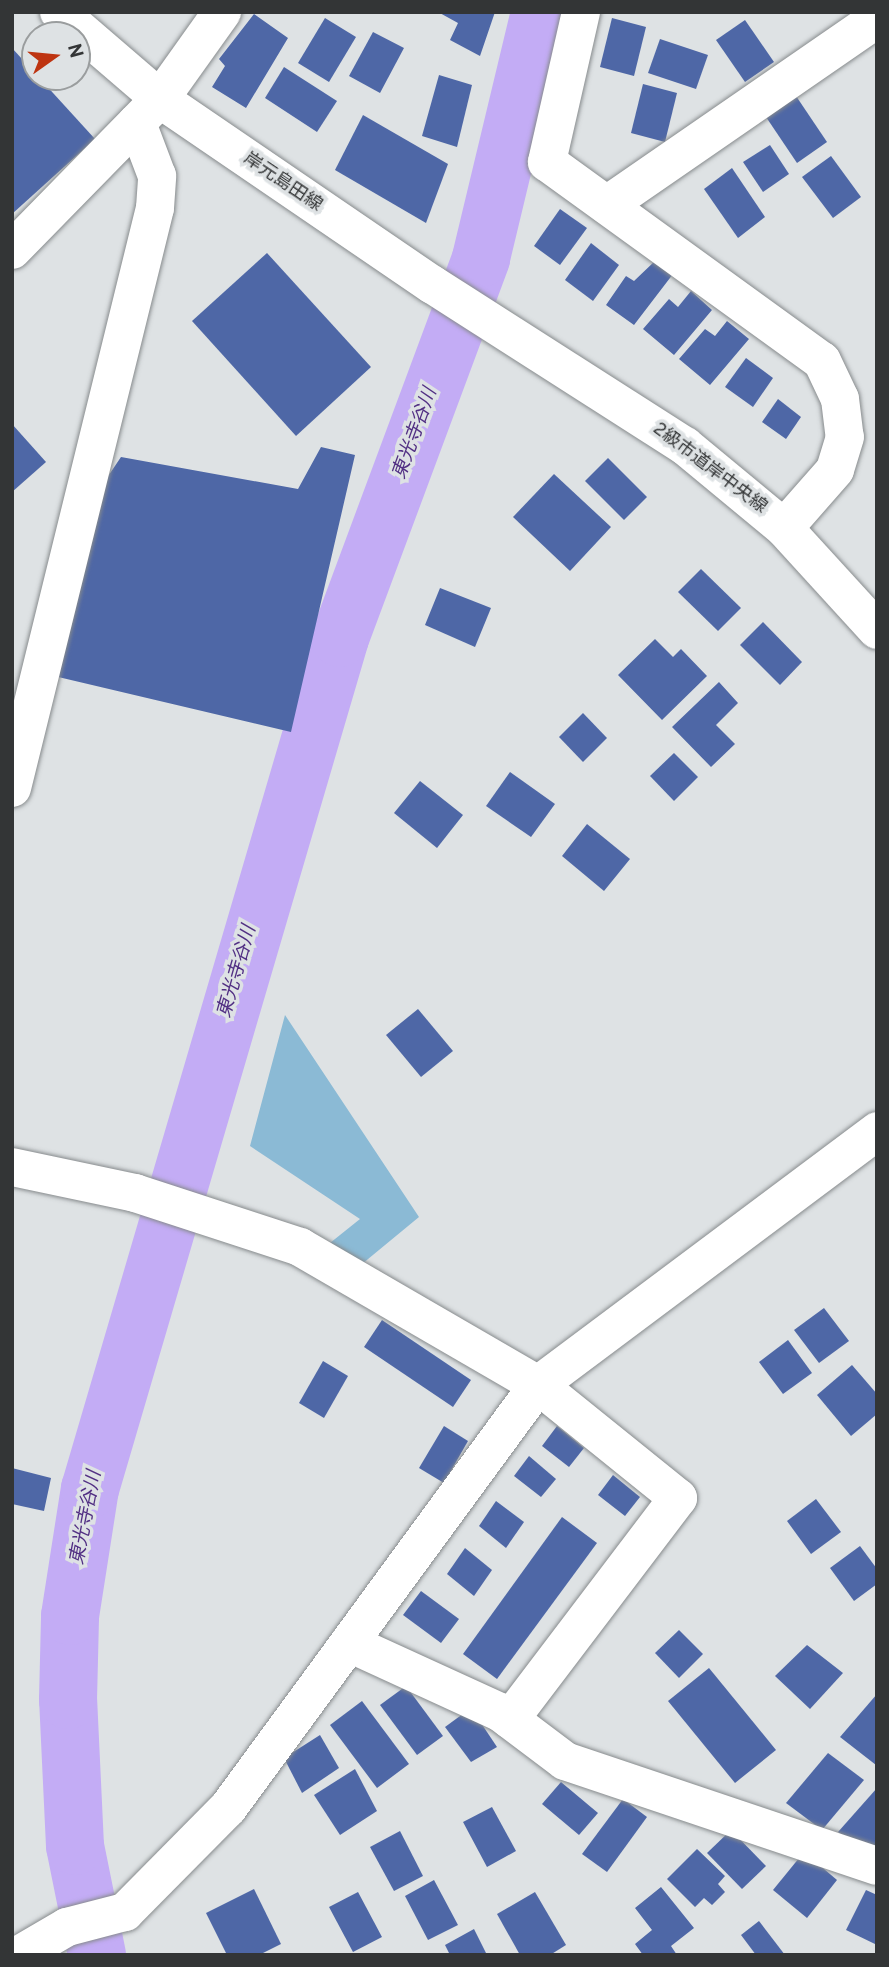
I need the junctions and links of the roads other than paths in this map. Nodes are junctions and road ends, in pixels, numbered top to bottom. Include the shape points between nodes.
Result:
1 (59, 12) edge
2 (222, 12) edge
3 (581, 12) edge
4 (877, 19) edge
5 (148, 111) junction
6 (607, 205) junction
7 (12, 250) edge
8 (517, 338) joint
9 (784, 528) junction
10 (877, 630) edge
11 (12, 788) edge
12 (877, 1132) edge
13 (13, 1170) edge
14 (538, 1385) junction
15 (349, 1643) junction
16 (510, 1719) junction
17 (877, 1866) edge
18 (19, 1955) edge

1 - 5 street, 岸元島田線
2 - 5 street
3 - 6 street via 547,162
4 - 6 street
5 - 7 street
5 - 8 street, 岸元島田線
5 - 11 street via 157,176 155,208
6 - 9 street via 822,361 840,399 845,437 835,470
8 - 9 street, 2級市道岸中央線 via 685,446
9 - 10 street, 2級市道岸中央線
12 - 14 street
13 - 14 street via 135,1193 299,1247
14 - 15 street
14 - 16 street via 678,1498
15 - 16 street
15 - 18 street via 228,1808 125,1912 67,1927
16 - 17 street via 565,1761

